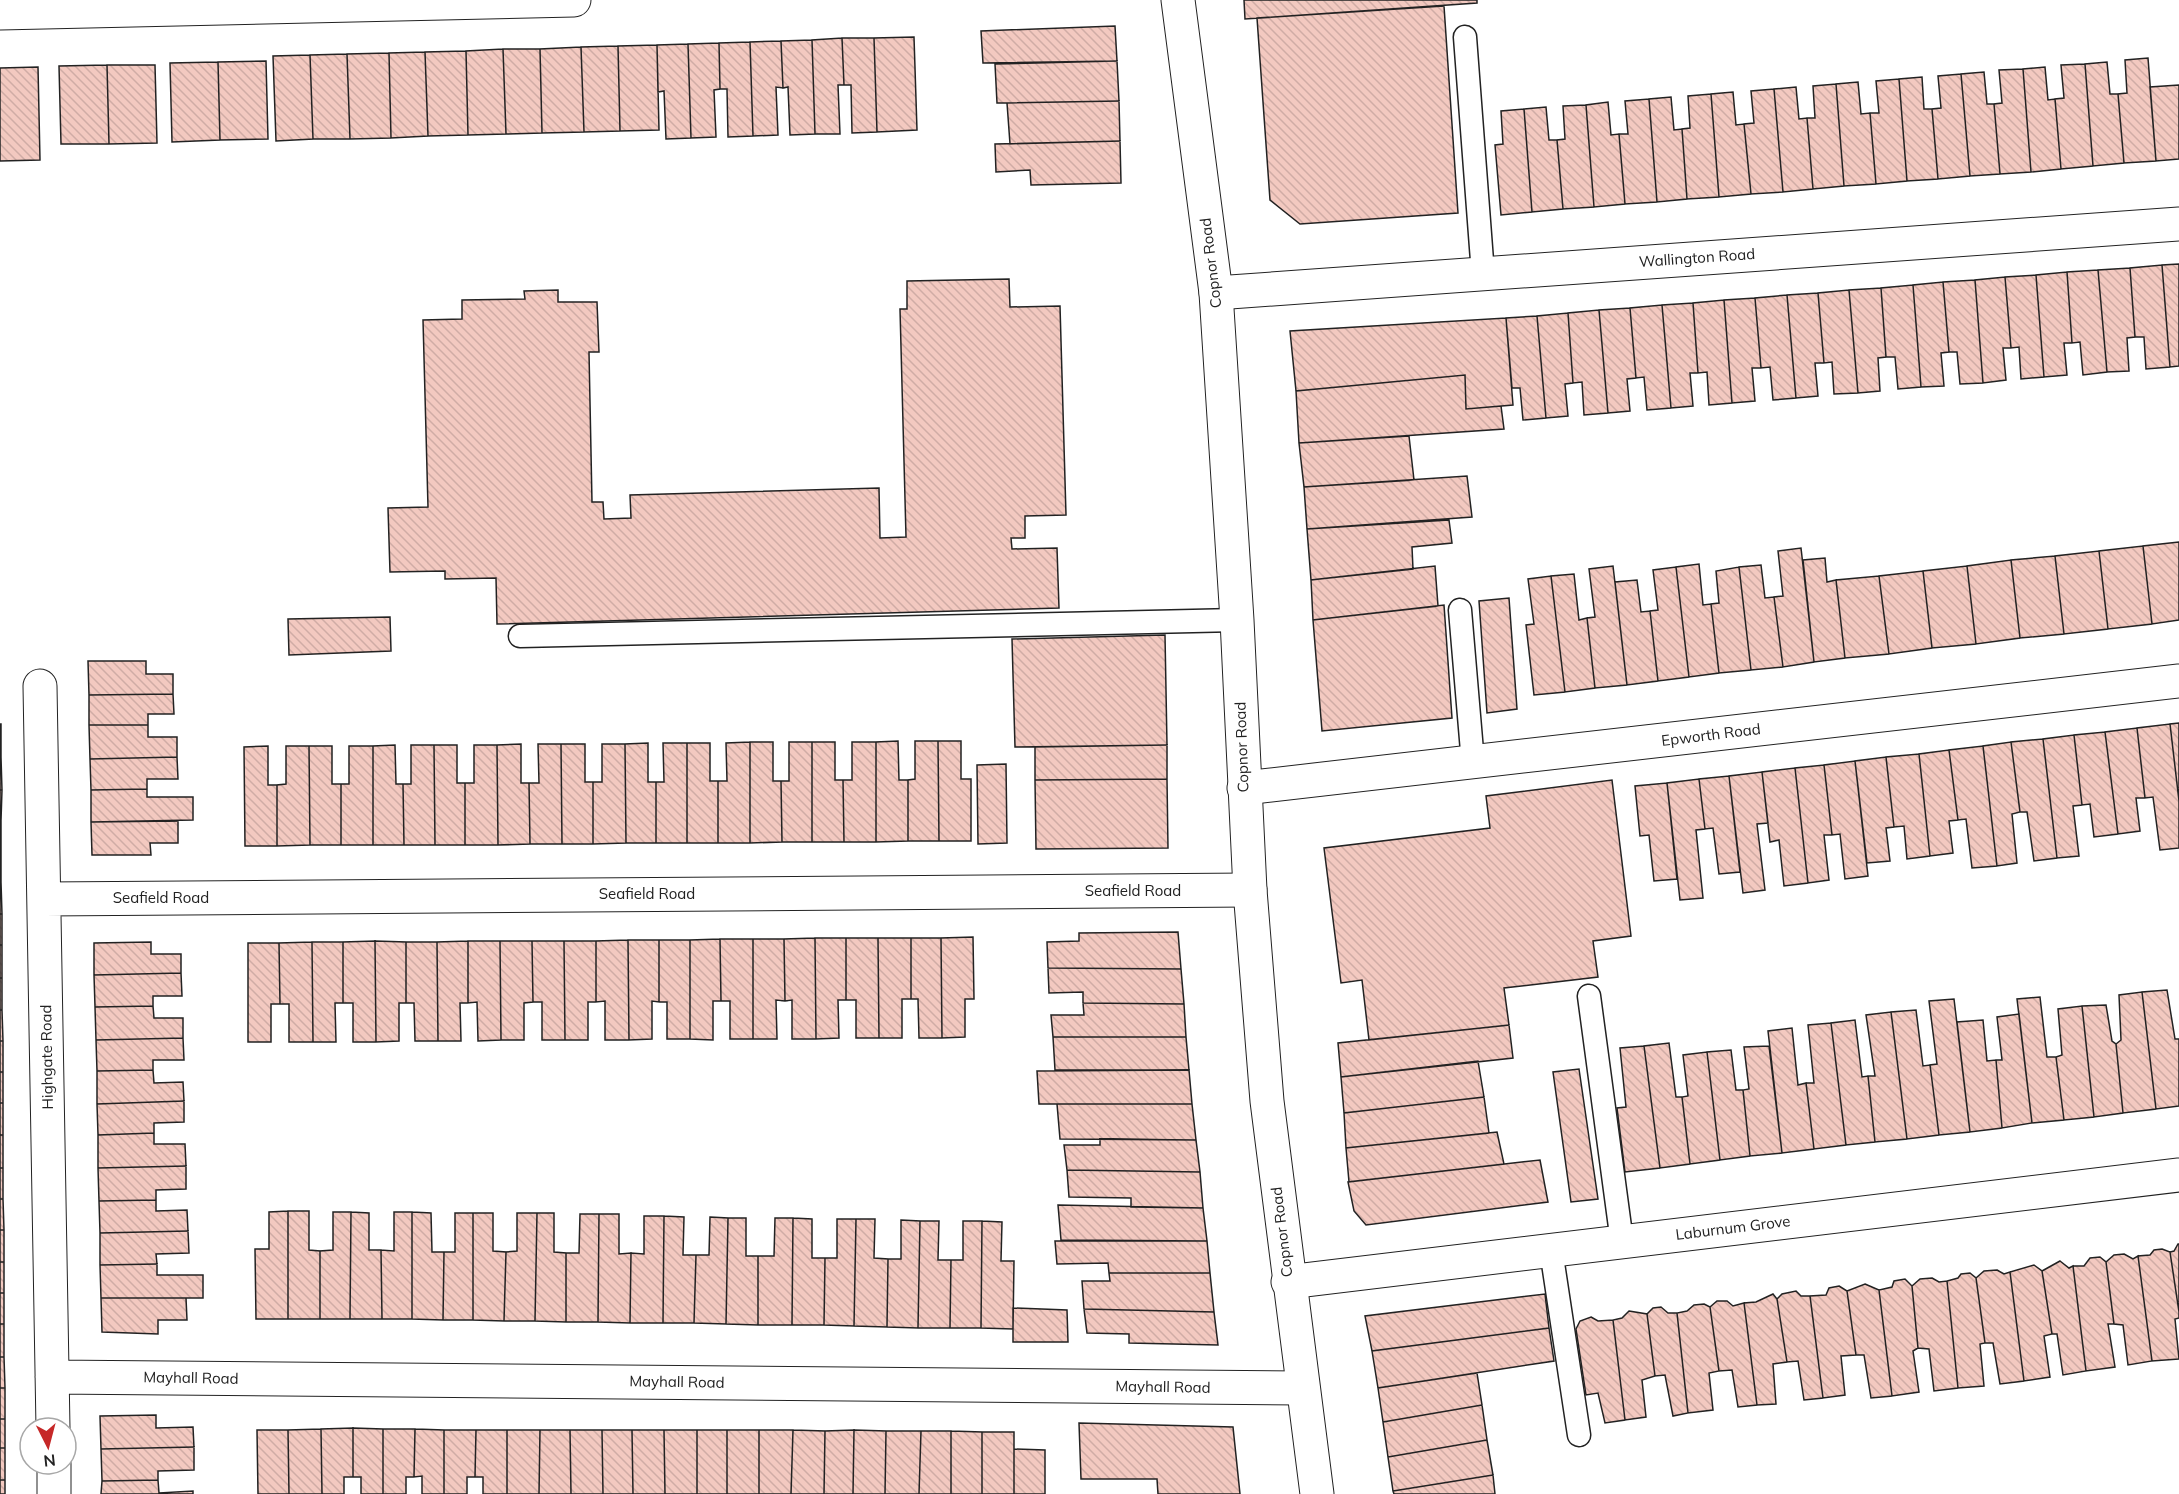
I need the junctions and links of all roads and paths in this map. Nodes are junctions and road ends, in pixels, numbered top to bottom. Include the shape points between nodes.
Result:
1 (574, 0) edge
2 (1178, 0) edge
3 (0, 13) edge
4 (1465, 37) dead end
5 (2179, 224) edge
6 (1483, 274) junction
7 (1216, 293) junction
8 (1460, 610) dead end
9 (1237, 620) junction
10 (520, 636) dead end
11 (2179, 681) edge
12 (40, 686) dead end
13 (1473, 763) junction
14 (1244, 788) junction
15 (1250, 890) junction
16 (44, 899) junction
17 (1589, 996) dead end
18 (2179, 1175) edge
19 (1622, 1242) junction
20 (1551, 1250) junction
21 (1288, 1282) junction
22 (52, 1377) junction
23 (1302, 1388) junction
24 (53, 1416) edge
25 (1579, 1435) dead end
26 (54, 1476) edge
27 (54, 1494) edge
28 (1317, 1494) edge

1 - 3 street
2 - 7 street, Copnor Road
4 - 6 lane
5 - 6 street, Wallington Road
6 - 7 street, Wallington Road
7 - 9 street, Copnor Road
8 - 13 lane
9 - 10 lane
9 - 14 street, Copnor Road
11 - 13 street, Epworth Road
12 - 16 street, Highgate Road
13 - 14 street, Epworth Road
14 - 15 street, Copnor Road
15 - 16 street, Seafield Road
15 - 21 street, Copnor Road via 1267,1101
16 - 22 street, Highgate Road
17 - 19 lane
18 - 19 street, Laburnum Grove
19 - 20 street, Laburnum Grove
20 - 21 street, Laburnum Grove
20 - 25 lane
21 - 23 street, Copnor Road
22 - 23 street, Mayhall Road
22 - 24 street, Highgate Road
23 - 28 street, Copnor Road
26 - 27 street

